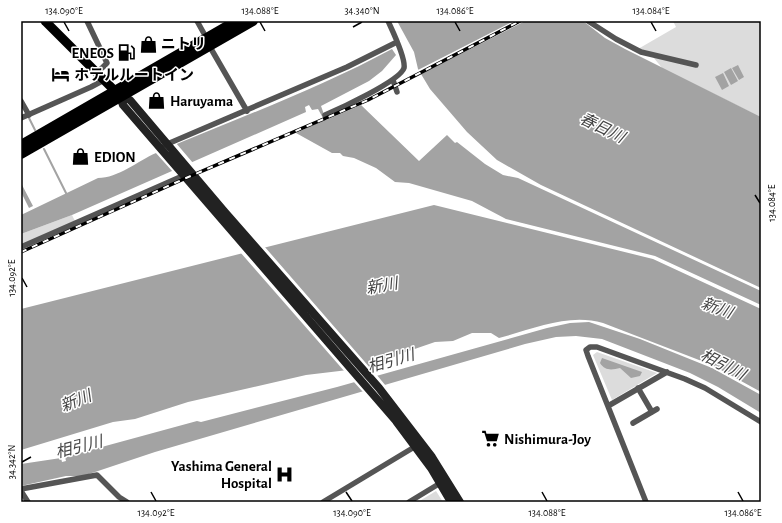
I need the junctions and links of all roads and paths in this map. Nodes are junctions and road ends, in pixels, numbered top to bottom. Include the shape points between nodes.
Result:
1 (46, 21) edge
2 (87, 21) edge
3 (197, 21) edge
4 (236, 21) edge
5 (253, 21) edge
6 (388, 21) edge
7 (588, 21) edge
8 (397, 42) junction
9 (208, 43) junction
10 (696, 65) dead end
11 (97, 73) junction
12 (104, 80) junction
13 (393, 80) junction
14 (397, 92) dead end
15 (118, 94) junction
16 (21, 101) edge
17 (247, 111) junction
18 (28, 115) junction
19 (325, 116) dead end
20 (21, 118) edge
21 (21, 146) edge
22 (164, 147) junction
23 (21, 154) edge
24 (185, 171) junction
25 (21, 247) edge
26 (667, 372) junction
27 (638, 388) junction
28 (375, 389) junction
29 (608, 406) junction
30 (761, 422) edge
31 (633, 423) dead end
32 (416, 446) junction
33 (443, 482) junction
34 (21, 490) edge
35 (28, 502) edge
36 (127, 502) edge
37 (323, 502) edge
38 (409, 502) edge
39 (451, 502) edge
40 (460, 502) edge
41 (646, 502) edge

1 - 11 main road
2 - 11 street via 107,63
3 - 9 street
4 - 9 highway
5 - 9 highway
6 - 8 street
7 - 10 street via 616,40 641,52
8 - 13 street via 404,67
8 - 17 street
9 - 15 highway
9 - 17 street
11 - 12 main road
12 - 15 main road
12 - 18 street
13 - 14 street
13 - 19 street
15 - 21 highway
15 - 22 street via 130,100
15 - 23 highway
16 - 18 street
17 - 22 street
18 - 20 street
22 - 24 street
24 - 25 street
24 - 28 street
26 - 27 street
26 - 29 street via 597,347 590,347 586,353
26 - 30 street via 705,388
27 - 29 street
27 - 31 street via 654,410
28 - 32 street
28 - 33 street via 418,438
29 - 41 street
32 - 33 street
32 - 37 street
33 - 38 street
33 - 39 street
33 - 40 street
34 - 35 street
34 - 36 street via 97,475

